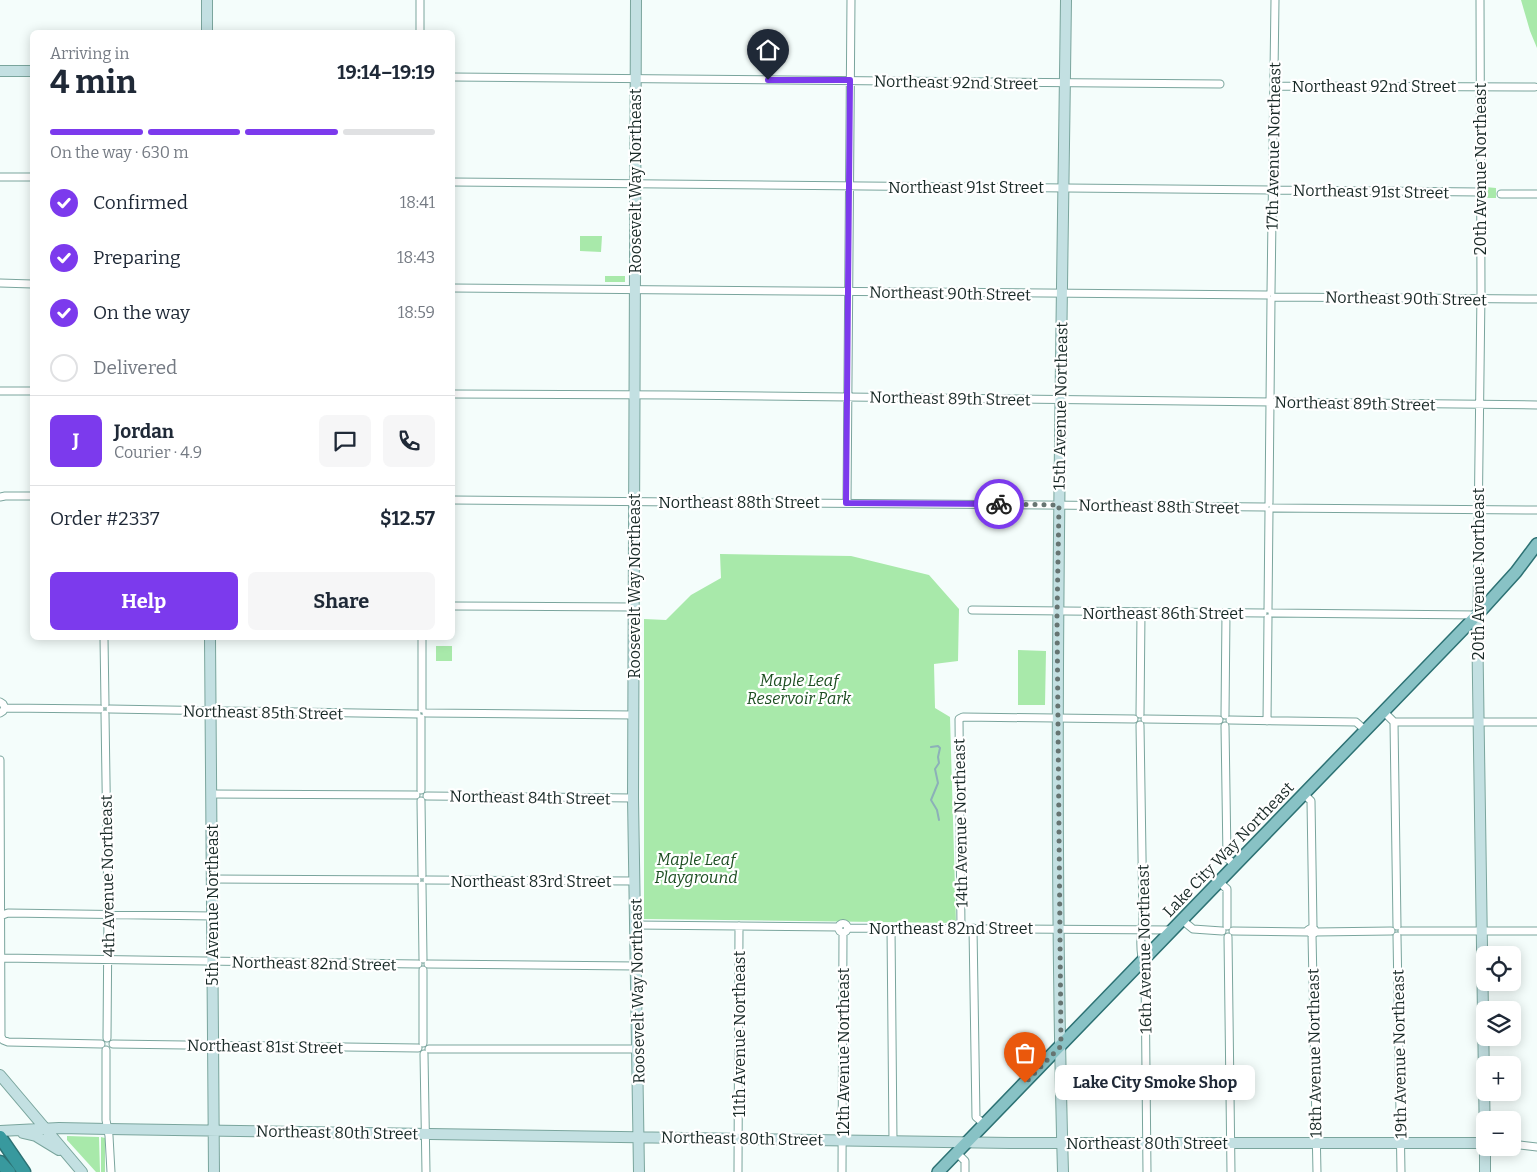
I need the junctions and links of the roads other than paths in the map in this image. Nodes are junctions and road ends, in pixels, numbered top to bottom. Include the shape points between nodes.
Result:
1 (206, 0) edge
2 (420, 0) edge
3 (636, 0) edge
4 (850, 0) edge
5 (1066, 0) edge
6 (1275, 0) edge
7 (1480, 0) edge
8 (207, 30) edge
9 (420, 30) edge
10 (0, 71) edge
11 (30, 71) edge
12 (455, 77) edge
13 (636, 79) junction
14 (850, 80) junction
15 (1065, 84) junction
16 (1220, 84) dead end
17 (1274, 86) junction
18 (1480, 86) junction
19 (1535, 87) dead end
20 (0, 177) edge
21 (30, 177) edge
22 (455, 182) edge
23 (635, 184) junction
24 (848, 186) junction
25 (1063, 187) junction
26 (1273, 190) junction
27 (1480, 192) junction
28 (1500, 194) dead end
29 (1537, 194) edge
30 (0, 283) edge
31 (30, 284) edge
32 (455, 288) edge
33 (634, 290) junction
34 (849, 292) junction
35 (1062, 294) junction
36 (1271, 296) junction
37 (1481, 299) junction
38 (1537, 299) edge
39 (0, 390) edge
40 (30, 391) edge
41 (455, 394) edge
42 (635, 395) junction
43 (847, 397) junction
44 (1060, 399) junction
45 (1270, 402) junction
46 (1478, 404) junction
47 (1537, 405) edge
48 (30, 496) edge
49 (0, 498) edge
50 (455, 500) edge
51 (634, 501) junction
52 (846, 503) junction
53 (1059, 505) junction
54 (1269, 507) junction
55 (1478, 509) junction
56 (1537, 510) edge
57 (1537, 544) edge
58 (455, 606) edge
59 (633, 607) junction
60 (972, 610) dead end
61 (1057, 612) junction
62 (1142, 613) junction
63 (1226, 613) junction
64 (1268, 613) junction
65 (1477, 615) junction
66 (104, 640) edge
67 (210, 640) edge
68 (422, 640) edge
69 (2, 708) edge
70 (105, 709) junction
71 (211, 711) junction
72 (1383, 712) junction
73 (421, 714) junction
74 (633, 715) junction
75 (1058, 718) junction
76 (1140, 719) junction
77 (1225, 720) junction
78 (1267, 721) junction
79 (1394, 722) junction
80 (1478, 722) junction
81 (1537, 722) edge
82 (1365, 730) junction
83 (0, 760) edge
84 (211, 794) junction
85 (1304, 794) junction
86 (421, 796) junction
87 (633, 798) junction
88 (1235, 866) junction
89 (212, 879) junction
90 (422, 880) junction
91 (635, 882) junction
92 (1219, 882) junction
93 (108, 914) junction
94 (0, 916) edge
95 (212, 916) junction
96 (1182, 920) junction
97 (636, 925) junction
98 (739, 926) junction
99 (891, 928) junction
100 (961, 928) junction
101 (973, 928) junction
102 (843, 929) junction
103 (1059, 929) junction
104 (1141, 929) junction
105 (1173, 930) junction
106 (1228, 931) junction
107 (1312, 931) junction
108 (1397, 931) junction
109 (1482, 931) junction
110 (1537, 931) edge
111 (1, 958) edge
112 (108, 960) junction
113 (1142, 961) junction
114 (212, 962) junction
115 (423, 964) junction
116 (636, 966) junction
117 (104, 1041) junction
118 (113, 1044) junction
119 (421, 1045) junction
120 (213, 1046) junction
121 (1061, 1046) junction
122 (638, 1049) junction
123 (106, 1050) junction
124 (426, 1051) junction
125 (0, 1075) edge
126 (26, 1105) junction
127 (1485, 1111) edge
128 (985, 1125) junction
129 (47, 1129) junction
130 (108, 1129) junction
131 (214, 1130) junction
132 (2, 1133) edge
133 (425, 1133) junction
134 (639, 1137) junction
135 (738, 1138) junction
136 (842, 1140) junction
137 (894, 1141) junction
138 (968, 1142) junction
139 (1062, 1143) junction
140 (1146, 1143) junction
141 (1231, 1143) junction
142 (1316, 1143) junction
143 (1401, 1143) junction
144 (1476, 1143) edge
145 (1521, 1145) edge
146 (1537, 1147) edge
147 (957, 1153) junction
148 (65, 1154) junction
149 (1485, 1156) edge
150 (0, 1162) edge
151 (9, 1172) edge
152 (24, 1172) edge
153 (82, 1172) edge
154 (110, 1172) edge
155 (214, 1172) edge
156 (426, 1172) edge
157 (639, 1172) edge
158 (738, 1172) edge
159 (842, 1172) edge
160 (938, 1172) edge
161 (965, 1172) edge
162 (1063, 1172) edge
163 (1147, 1172) edge
164 (1231, 1172) edge
165 (1317, 1172) edge
166 (1401, 1172) edge
167 (1485, 1172) edge

1 - 8 street
2 - 9 street
3 - 13 street, Roosevelt Way Northeast
4 - 14 street
5 - 15 street, 15th Avenue Northeast
6 - 17 street, 17th Avenue Northeast
7 - 18 street, 20th Avenue Northeast
10 - 11 street
12 - 13 street, Northeast 92nd Street
13 - 14 street, Northeast 92nd Street
13 - 23 street, Roosevelt Way Northeast
14 - 15 street, Northeast 92nd Street
14 - 24 street
15 - 16 street, Northeast 92nd Street
15 - 25 street, 15th Avenue Northeast
17 - 18 street, Northeast 92nd Street
17 - 26 street, 17th Avenue Northeast
18 - 19 street, Northeast 92nd Street
18 - 27 street, 20th Avenue Northeast
20 - 21 street
22 - 23 street, Northeast 91st Street
23 - 24 street, Northeast 91st Street
23 - 33 street, Roosevelt Way Northeast
24 - 25 street, Northeast 91st Street
24 - 34 street
25 - 26 street, Northeast 91st Street
25 - 35 street, 15th Avenue Northeast
26 - 27 street, Northeast 91st Street
26 - 36 street, 17th Avenue Northeast
27 - 37 street, 20th Avenue Northeast
28 - 29 street
30 - 31 street
32 - 33 street, Northeast 90th Street
33 - 34 street, Northeast 90th Street
33 - 42 street, Roosevelt Way Northeast
34 - 35 street, Northeast 90th Street
34 - 43 street
35 - 36 street, Northeast 90th Street
35 - 44 street, 15th Avenue Northeast
36 - 37 street, Northeast 90th Street
36 - 45 street, 17th Avenue Northeast
37 - 38 street, Northeast 90th Street
37 - 46 street, 20th Avenue Northeast
39 - 40 street
41 - 42 street, Northeast 89th Street
42 - 43 street, Northeast 89th Street
42 - 51 street, Roosevelt Way Northeast
43 - 44 street, Northeast 89th Street
43 - 52 street
44 - 45 street, Northeast 89th Street
44 - 53 street, 15th Avenue Northeast
45 - 46 street, Northeast 89th Street
45 - 54 street, 17th Avenue Northeast
46 - 47 street, Northeast 89th Street
46 - 55 street, 20th Avenue Northeast
48 - 49 street
50 - 51 street, Northeast 88th Street
51 - 52 street, Northeast 88th Street
51 - 59 street, Roosevelt Way Northeast
52 - 53 street, Northeast 88th Street
53 - 54 street, Northeast 88th Street
53 - 61 street, 15th Avenue Northeast
54 - 55 street, Northeast 88th Street
54 - 64 street, 17th Avenue Northeast
55 - 56 street, Northeast 88th Street
55 - 65 street, 20th Avenue Northeast
57 - 65 main road, Lake City Way Northeast
58 - 59 street
59 - 74 street, Roosevelt Way Northeast
60 - 61 street, Northeast 86th Street
61 - 62 street, Northeast 86th Street
61 - 75 street, 15th Avenue Northeast
62 - 63 street, Northeast 86th Street
62 - 76 street, 16th Avenue Northeast
63 - 64 street, Northeast 86th Street
63 - 77 street
64 - 65 street, Northeast 86th Street
64 - 78 street, 17th Avenue Northeast
65 - 72 main road, Lake City Way Northeast
65 - 80 street, 20th Avenue Northeast
66 - 70 street, 4th Avenue Northeast
67 - 71 street, 5th Avenue Northeast
68 - 73 street
69 - 70 street, Northeast 85th Street
70 - 71 street, Northeast 85th Street
70 - 93 street, 4th Avenue Northeast
71 - 73 street, Northeast 85th Street
71 - 84 street, 5th Avenue Northeast
72 - 79 street
72 - 82 main road, Lake City Way Northeast
73 - 74 street, Northeast 85th Street
73 - 86 street
74 - 87 street, Roosevelt Way Northeast
75 - 76 street
75 - 100 street, 14th Avenue Northeast via 959,719
75 - 103 street, 15th Avenue Northeast
76 - 77 street
76 - 104 street, 16th Avenue Northeast
77 - 78 street
77 - 88 street via 1228,858
78 - 82 street via 1356,722
79 - 80 street
79 - 108 street, 19th Avenue Northeast
80 - 81 street
80 - 109 street, 20th Avenue Northeast
82 - 85 main road, Lake City Way Northeast
83 - 94 street
84 - 86 street, Northeast 84th Street
84 - 89 street, 5th Avenue Northeast
85 - 88 main road, Lake City Way Northeast
85 - 107 street, 18th Avenue Northeast via 1311,800
86 - 87 street, Northeast 84th Street
86 - 90 street
87 - 91 street, Roosevelt Way Northeast
88 - 92 main road, Lake City Way Northeast
89 - 90 street, Northeast 83rd Street
89 - 95 street, 5th Avenue Northeast
90 - 91 street, Northeast 83rd Street
90 - 115 street
91 - 97 street, Roosevelt Way Northeast
92 - 96 main road, Lake City Way Northeast
92 - 106 street via 1227,889
93 - 94 street via 8,913
93 - 95 street
93 - 112 street, 4th Avenue Northeast
94 - 111 street
95 - 114 street, 5th Avenue Northeast
96 - 105 main road, Lake City Way Northeast
96 - 106 street via 1192,929
97 - 98 street, Northeast 82nd Street
97 - 116 street, Roosevelt Way Northeast
98 - 102 street, Northeast 82nd Street
98 - 135 street, 11th Avenue Northeast
99 - 100 street, Northeast 82nd Street
99 - 102 street, Northeast 82nd Street
99 - 137 street
100 - 101 street, Northeast 82nd Street
101 - 103 street, Northeast 82nd Street
101 - 128 street, 14th Avenue Northeast via 976,1117
102 - 136 street, 12th Avenue Northeast
103 - 104 street, Northeast 82nd Street
103 - 121 street, 15th Avenue Northeast
104 - 105 street, Northeast 82nd Street
104 - 113 street, 16th Avenue Northeast
105 - 113 main road, Lake City Way Northeast
106 - 107 street
106 - 141 street
107 - 108 street
107 - 142 street, 18th Avenue Northeast
108 - 109 street
108 - 143 street, 19th Avenue Northeast
109 - 110 street
109 - 127 street, 20th Avenue Northeast
111 - 112 street, Northeast 82nd Street
111 - 117 street via 3,1040
112 - 114 street, Northeast 82nd Street
112 - 117 street, 4th Avenue Northeast
113 - 121 main road, Lake City Way Northeast
113 - 140 street, 16th Avenue Northeast via 1145,971
114 - 115 street, Northeast 82nd Street
114 - 120 street, 5th Avenue Northeast
115 - 116 street, Northeast 82nd Street
115 - 119 street
116 - 122 street, Roosevelt Way Northeast
117 - 118 street via 110,1040
117 - 123 street via 102,1048
118 - 120 street, Northeast 81st Street
118 - 123 street
119 - 120 street, Northeast 81st Street
119 - 124 street via 420,1052
120 - 131 street, 5th Avenue Northeast
121 - 128 main road, Lake City Way Northeast
121 - 139 street, 15th Avenue Northeast
122 - 124 street
122 - 134 street, Roosevelt Way Northeast
123 - 130 street
124 - 133 street
125 - 126 street
126 - 129 street
126 - 132 street via 27,1123
128 - 138 main road, Lake City Way Northeast
129 - 130 street, Northeast 80th Street
129 - 132 street, Northeast 80th Street
129 - 148 street
130 - 131 street, Northeast 80th Street
130 - 154 street
131 - 133 street, Northeast 80th Street
131 - 155 street, 5th Avenue Northeast
132 - 148 street via 36,1136
132 - 152 highway
133 - 134 street, Northeast 80th Street
133 - 156 street
134 - 135 street, Northeast 80th Street
134 - 157 street, Roosevelt Way Northeast
135 - 136 street, Northeast 80th Street
135 - 158 street, 11th Avenue Northeast
136 - 137 street, Northeast 80th Street
136 - 159 street, 12th Avenue Northeast
137 - 138 street, Northeast 80th Street
138 - 139 street, Northeast 80th Street
138 - 147 main road, Lake City Way Northeast
139 - 140 street, Northeast 80th Street
139 - 162 street, 15th Avenue Northeast
140 - 141 street, Northeast 80th Street
140 - 163 street, 16th Avenue Northeast
141 - 142 street, Northeast 80th Street
141 - 164 street
142 - 143 street, Northeast 80th Street
142 - 165 street, 18th Avenue Northeast
143 - 144 street, Northeast 80th Street
143 - 166 street, 19th Avenue Northeast
145 - 146 street
147 - 160 main road, Lake City Way Northeast
147 - 161 street via 965,1161
148 - 153 street
149 - 167 street, 20th Avenue Northeast
150 - 151 highway

